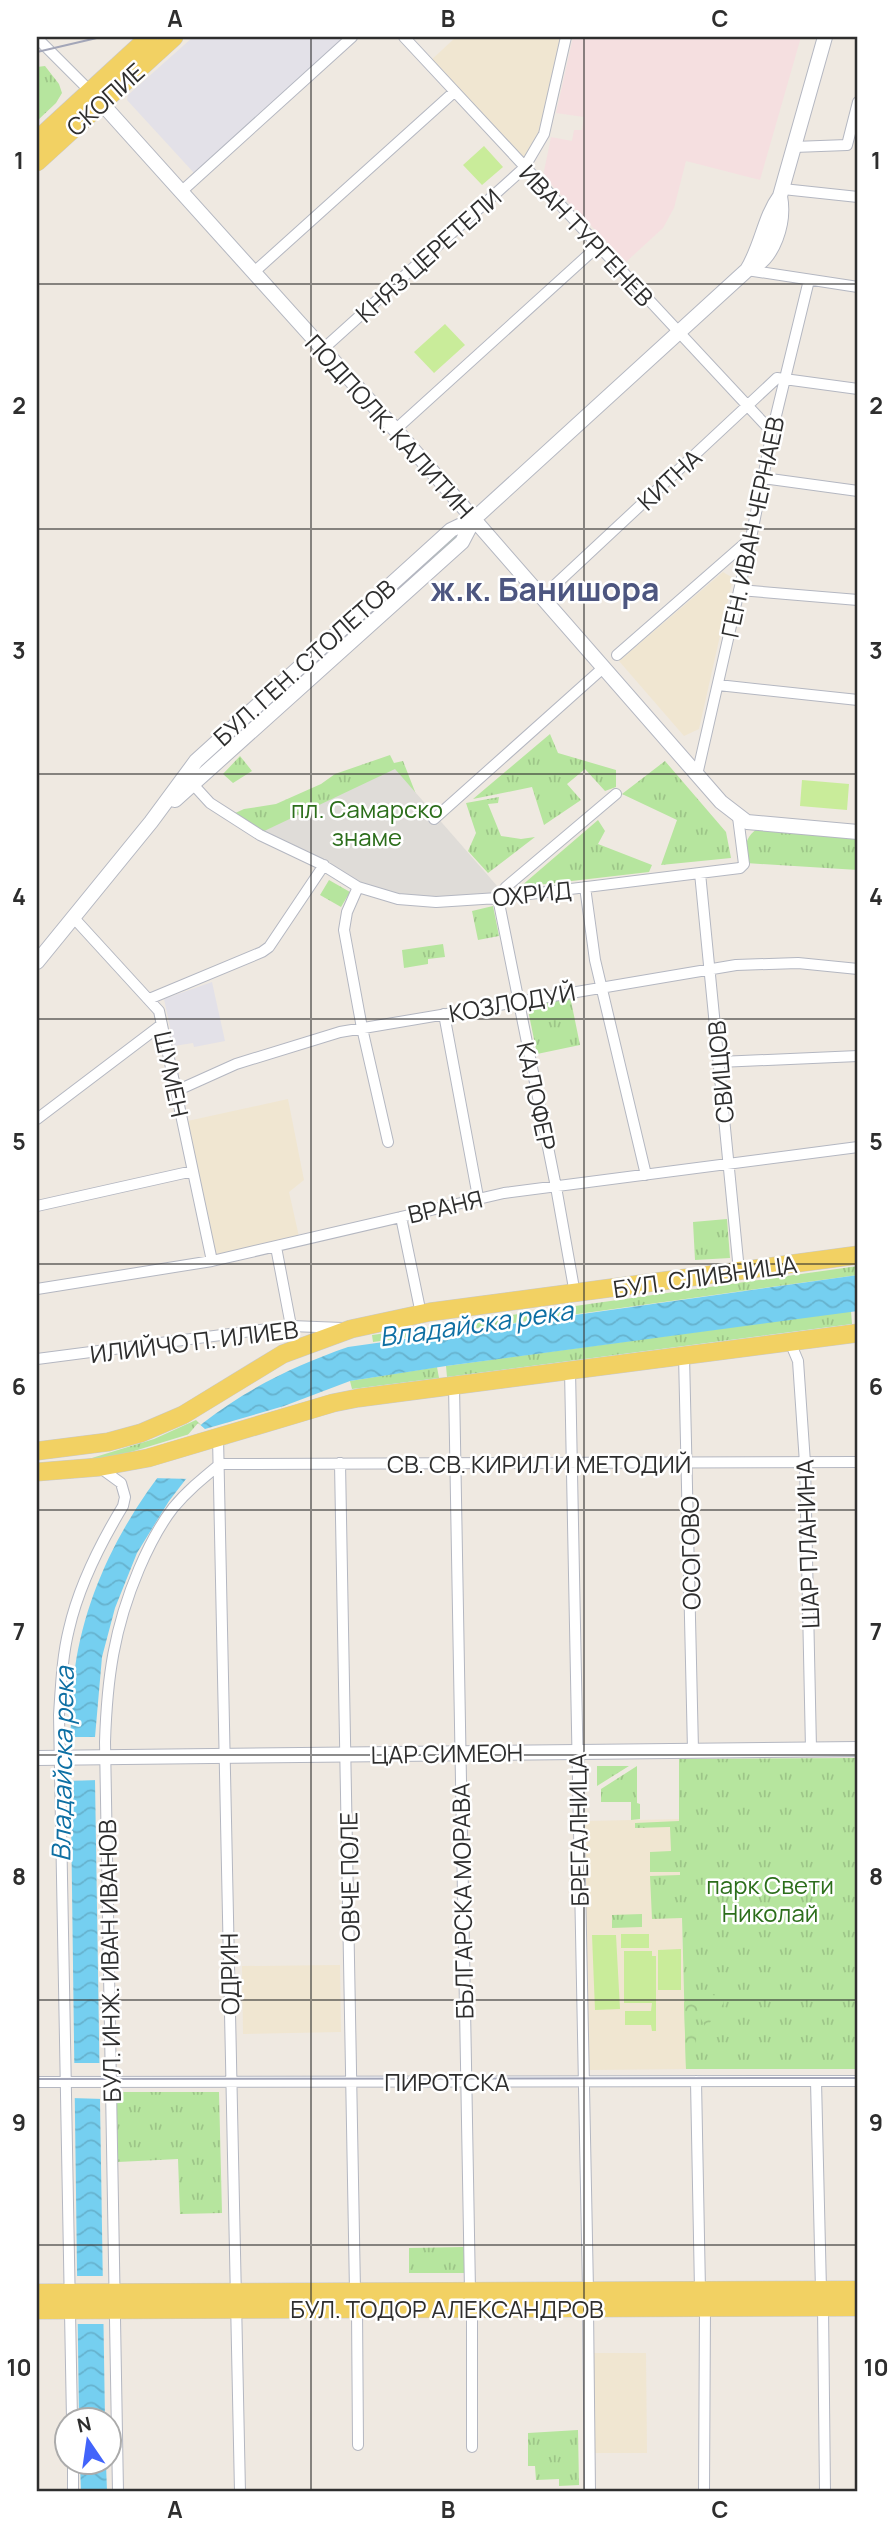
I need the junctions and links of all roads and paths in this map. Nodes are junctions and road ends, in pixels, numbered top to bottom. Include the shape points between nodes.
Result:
1 (149, 37) edge
2 (174, 37) edge
3 (352, 37) edge
4 (404, 37) edge
5 (566, 37) edge
6 (825, 37) edge
7 (37, 38) edge
8 (454, 92) junction
9 (96, 97) junction
10 (858, 106) edge
11 (37, 140) edge
12 (794, 147) junction
13 (37, 162) edge
14 (524, 168) junction
15 (182, 191) junction
16 (782, 192) junction
17 (858, 197) edge
18 (598, 246) junction
19 (747, 270) junction
20 (253, 273) junction
21 (809, 280) junction
22 (858, 287) edge
23 (678, 334) junction
24 (323, 350) junction
25 (785, 379) junction
26 (858, 389) edge
27 (747, 406) junction
28 (395, 430) junction
29 (772, 432) junction
30 (763, 478) junction
31 (858, 491) edge
32 (474, 519) junction
33 (751, 538) junction
34 (555, 586) dead end
35 (739, 590) junction
36 (858, 600) edge
37 (617, 655) dead end
38 (603, 667) junction
39 (718, 685) junction
40 (858, 700) edge
41 (697, 775) junction
42 (188, 780) junction
43 (616, 794) dead end
44 (738, 817) junction
45 (433, 819) dead end
46 (858, 832) edge
47 (324, 865) junction
48 (700, 873) junction
49 (358, 887) junction
50 (586, 887) junction
51 (498, 898) junction
52 (73, 917) junction
53 (37, 962) edge
54 (711, 968) junction
55 (858, 969) edge
56 (601, 987) junction
57 (149, 999) junction
58 (518, 1002) junction
59 (444, 1014) junction
60 (161, 1025) junction
61 (362, 1028) junction
62 (858, 1056) edge
63 (719, 1062) junction
64 (176, 1091) junction
65 (37, 1119) edge
66 (388, 1142) dead end
67 (858, 1147) edge
68 (729, 1164) junction
69 (193, 1171) junction
70 (646, 1175) junction
71 (556, 1187) junction
72 (478, 1197) junction
73 (37, 1206) edge
74 (401, 1217) junction
75 (276, 1247) junction
76 (858, 1255) edge
77 (212, 1261) junction
78 (740, 1271) junction
79 (37, 1289) edge
80 (575, 1294) junction
81 (421, 1314) junction
82 (291, 1326) junction
83 (351, 1328) junction
84 (858, 1333) edge
85 (790, 1342) junction
86 (684, 1355) junction
87 (37, 1359) edge
88 (570, 1370) junction
89 (454, 1385) junction
90 (218, 1437) junction
91 (37, 1451) edge
92 (220, 1460) junction
93 (805, 1462) junction
94 (858, 1462) edge
95 (340, 1463) junction
96 (455, 1463) junction
97 (572, 1463) junction
98 (688, 1463) junction
99 (99, 1467) junction
100 (37, 1472) edge
101 (811, 1749) junction
102 (858, 1749) edge
103 (693, 1750) junction
104 (576, 1752) junction
105 (459, 1753) junction
106 (346, 1754) junction
107 (226, 1756) junction
108 (63, 1757) junction
109 (102, 1757) junction
110 (37, 1758) edge
111 (107, 2081) junction
112 (230, 2081) junction
113 (353, 2081) junction
114 (466, 2081) junction
115 (584, 2081) junction
116 (696, 2081) junction
117 (816, 2081) junction
118 (858, 2081) edge
119 (37, 2082) edge
120 (67, 2082) junction
121 (858, 2290) edge
122 (37, 2293) edge
123 (822, 2298) junction
124 (471, 2299) junction
125 (588, 2299) junction
126 (703, 2299) junction
127 (235, 2300) junction
128 (356, 2300) junction
129 (112, 2301) junction
130 (70, 2302) junction
131 (858, 2307) edge
132 (37, 2310) edge
133 (72, 2406) edge
134 (358, 2445) dead end
135 (472, 2447) dead end
136 (118, 2492) edge
137 (240, 2492) edge
138 (590, 2492) edge
139 (704, 2492) edge
140 (825, 2492) edge

1 - 9 main road, СКОПИЕ
2 - 9 main road, СКОПИЕ
3 - 15 street
4 - 8 street, ИВАН ТУРГЕНЕВ
5 - 14 street, КНЯЗ ЦЕРЕТЕЛИ via 544,134
6 - 12 street, БУЛ. ГЕН. СТОЛЕТОВ
7 - 9 street, ПОДПОЛК. КАЛИТИН
8 - 14 street, ИВАН ТУРГЕНЕВ
8 - 20 street
9 - 11 main road, СКОПИЕ
9 - 13 main road, СКОПИЕ
9 - 15 street, ПОДПОЛК. КАЛИТИН
10 - 12 street via 847,145
12 - 16 street, БУЛ. ГЕН. СТОЛЕТОВ
14 - 18 street, ИВАН ТУРГЕНЕВ
14 - 24 street, КНЯЗ ЦЕРЕТЕЛИ
15 - 20 street, ПОДПОЛК. КАЛИТИН
16 - 17 street
16 - 19 street, БУЛ. ГЕН. СТОЛЕТОВ via 773,244 759,265
18 - 23 street, ИВАН ТУРГЕНЕВ
18 - 28 street
19 - 21 street
19 - 23 street, БУЛ. ГЕН. СТОЛЕТОВ
20 - 24 street, ПОДПОЛК. КАЛИТИН
21 - 22 street
21 - 25 street, ГЕН. ИВАН ЧЕРНАЕВ
23 - 27 street, ИВАН ТУРГЕНЕВ
23 - 32 street, БУЛ. ГЕН. СТОЛЕТОВ
24 - 28 street, ПОДПОЛК. КАЛИТИН
25 - 26 street
25 - 27 street, КИТНА via 778,378
25 - 29 street, ГЕН. ИВАН ЧЕРНАЕВ
27 - 29 street, ИВАН ТУРГЕНЕВ
27 - 34 street, КИТНА
28 - 32 street, ПОДПОЛК. КАЛИТИН
29 - 30 street, ГЕН. ИВАН ЧЕРНАЕВ
30 - 31 street
30 - 33 street, ГЕН. ИВАН ЧЕРНАЕВ
32 - 38 street, ПОДПОЛК. КАЛИТИН
32 - 42 street, БУЛ. ГЕН. СТОЛЕТОВ via 462,542
33 - 35 street, ГЕН. ИВАН ЧЕРНАЕВ
33 - 37 street
35 - 36 street
35 - 39 street, ГЕН. ИВАН ЧЕРНАЕВ
38 - 41 street, ПОДПОЛК. КАЛИТИН
38 - 45 street
39 - 40 street
39 - 41 street, ГЕН. ИВАН ЧЕРНАЕВ
41 - 44 street, ПОДПОЛК. КАЛИТИН
42 - 47 street, ОХРИД via 227,815
42 - 52 street, БУЛ. ГЕН. СТОЛЕТОВ
43 - 51 street
44 - 46 street via 769,826
44 - 48 street, ОХРИД via 744,867
47 - 49 street, ОХРИД
47 - 57 street via 269,947
48 - 50 street, ОХРИД
48 - 54 street, СВИЩОВ
49 - 51 street, ОХРИД via 398,900
49 - 61 street via 344,930
50 - 51 street, ОХРИД
50 - 56 street
51 - 58 street, КАЛОФЕР
52 - 53 street, БУЛ. ГЕН. СТОЛЕТОВ
52 - 57 street, ШУМЕН
54 - 55 street, КОЗЛОДУЙ via 766,963
54 - 56 street, КОЗЛОДУЙ
54 - 63 street, СВИЩОВ
56 - 58 street, КОЗЛОДУЙ
56 - 70 street
57 - 60 street, ШУМЕН via 159,1011
58 - 59 street, КОЗЛОДУЙ
58 - 71 street, КАЛОФЕР
59 - 61 street, КОЗЛОДУЙ
59 - 72 street
60 - 64 street, ШУМЕН
60 - 65 street
61 - 64 street, КОЗЛОДУЙ via 258,1057
61 - 66 street
62 - 63 street
63 - 68 street, СВИЩОВ
64 - 69 street, ШУМЕН
67 - 68 street, ВРАНЯ
68 - 70 street, ВРАНЯ
68 - 78 street, СВИЩОВ
69 - 73 street
69 - 77 street, ШУМЕН
70 - 71 street, ВРАНЯ
71 - 72 street, ВРАНЯ
71 - 80 street, КАЛОФЕР
72 - 74 street, ВРАНЯ
74 - 75 street, ВРАНЯ
74 - 81 street
75 - 77 street, ВРАНЯ
75 - 82 street
76 - 78 main road, БУЛ. СЛИВНИЦА
77 - 79 street, ВРАНЯ
78 - 80 main road, БУЛ. СЛИВНИЦА
80 - 81 main road, БУЛ. СЛИВНИЦА
81 - 83 main road, БУЛ. СЛИВНИЦА
82 - 83 street, ИЛИЙЧО П. ИЛИЕВ
82 - 87 street, ИЛИЙЧО П. ИЛИЕВ
83 - 91 main road, БУЛ. СЛИВНИЦА via 283,1354 165,1423 108,1442
84 - 85 main road
85 - 86 main road
85 - 93 street, ШАР ПЛАНИНА via 798,1361
86 - 88 main road
86 - 98 street, ОСОГОВО
88 - 89 main road
88 - 97 street, БРЕГАЛНИЦА
89 - 90 main road via 333,1403
89 - 96 street, БЪЛГАРСКА МОРАВА
90 - 92 street, ОДРИН
90 - 99 main road
92 - 95 street, СВ. СВ. КИРИЛ И МЕТОДИЙ
92 - 107 street, ОДРИН
92 - 109 street, БУЛ. ИНЖ. ИВАН ИВАНОВ via 171,1511 126,1600 109,1673
93 - 94 street, СВ. СВ. КИРИЛ И МЕТОДИЙ
93 - 98 street, СВ. СВ. КИРИЛ И МЕТОДИЙ
93 - 101 street, ШАР ПЛАНИНА
95 - 96 street, СВ. СВ. КИРИЛ И МЕТОДИЙ
95 - 106 street, ОВЧЕ ПОЛЕ
96 - 97 street, СВ. СВ. КИРИЛ И МЕТОДИЙ
96 - 105 street, БЪЛГАРСКА МОРАВА
97 - 98 street, СВ. СВ. КИРИЛ И МЕТОДИЙ
97 - 104 street, БРЕГАЛНИЦА
98 - 103 street, ОСОГОВО
99 - 100 main road
99 - 108 street, БУЛ. ИНЖ. ИВАН ИВАНОВ via 121,1483 125,1497 88,1572 69,1629 61,1695
101 - 102 street, ЦАР СИМЕОН
101 - 103 street, ЦАР СИМЕОН
103 - 104 street, ЦАР СИМЕОН
104 - 105 street, ЦАР СИМЕОН
104 - 115 street, БРЕГАЛНИЦА
105 - 106 street, ЦАР СИМЕОН
105 - 114 street, БЪЛГАРСКА МОРАВА
106 - 107 street, ЦАР СИМЕОН
106 - 113 street, ОВЧЕ ПОЛЕ
107 - 109 street, ЦАР СИМЕОН
107 - 112 street, ОДРИН
108 - 109 street, ЦАР СИМЕОН
108 - 110 street, ЦАР СИМЕОН
108 - 120 street, БУЛ. ИНЖ. ИВАН ИВАНОВ
109 - 111 street, БУЛ. ИНЖ. ИВАН ИВАНОВ
111 - 112 street, ПИРОТСКА
111 - 120 street, ПИРОТСКА
111 - 129 street, БУЛ. ИНЖ. ИВАН ИВАНОВ
112 - 113 street, ПИРОТСКА
112 - 127 street, ОДРИН
113 - 114 street, ПИРОТСКА
113 - 128 street, ОВЧЕ ПОЛЕ
114 - 115 street, ПИРОТСКА
114 - 124 street, БЪЛГАРСКА МОРАВА
115 - 116 street, ПИРОТСКА
115 - 125 street, БРЕГАЛНИЦА
116 - 117 street, ПИРОТСКА
116 - 126 street
117 - 118 street, ПИРОТСКА
117 - 123 street
119 - 120 street, ПИРОТСКА
120 - 130 street, БУЛ. ИНЖ. ИВАН ИВАНОВ
121 - 123 main road, БУЛ. ТОДОР АЛЕКСАНДРОВ
122 - 130 main road, БУЛ. ТОДОР АЛЕКСАНДРОВ
123 - 126 main road, БУЛ. ТОДОР АЛЕКСАНДРОВ
123 - 131 main road, БУЛ. ТОДОР АЛЕКСАНДРОВ
123 - 140 street
124 - 125 main road, БУЛ. ТОДОР АЛЕКСАНДРОВ
124 - 128 main road, БУЛ. ТОДОР АЛЕКСАНДРОВ
124 - 135 street, БЪЛГАРСКА МОРАВА
125 - 126 main road, БУЛ. ТОДОР АЛЕКСАНДРОВ
125 - 138 street, БРЕГАЛНИЦА
126 - 139 street
127 - 128 main road, БУЛ. ТОДОР АЛЕКСАНДРОВ
127 - 129 main road, БУЛ. ТОДОР АЛЕКСАНДРОВ
127 - 137 street, ОДРИН
128 - 134 street, ОВЧЕ ПОЛЕ
129 - 130 main road, БУЛ. ТОДОР АЛЕКСАНДРОВ
129 - 136 street, БУЛ. ИНЖ. ИВАН ИВАНОВ
130 - 132 main road, БУЛ. ТОДОР АЛЕКСАНДРОВ
130 - 133 street, БУЛ. ИНЖ. ИВАН ИВАНОВ

